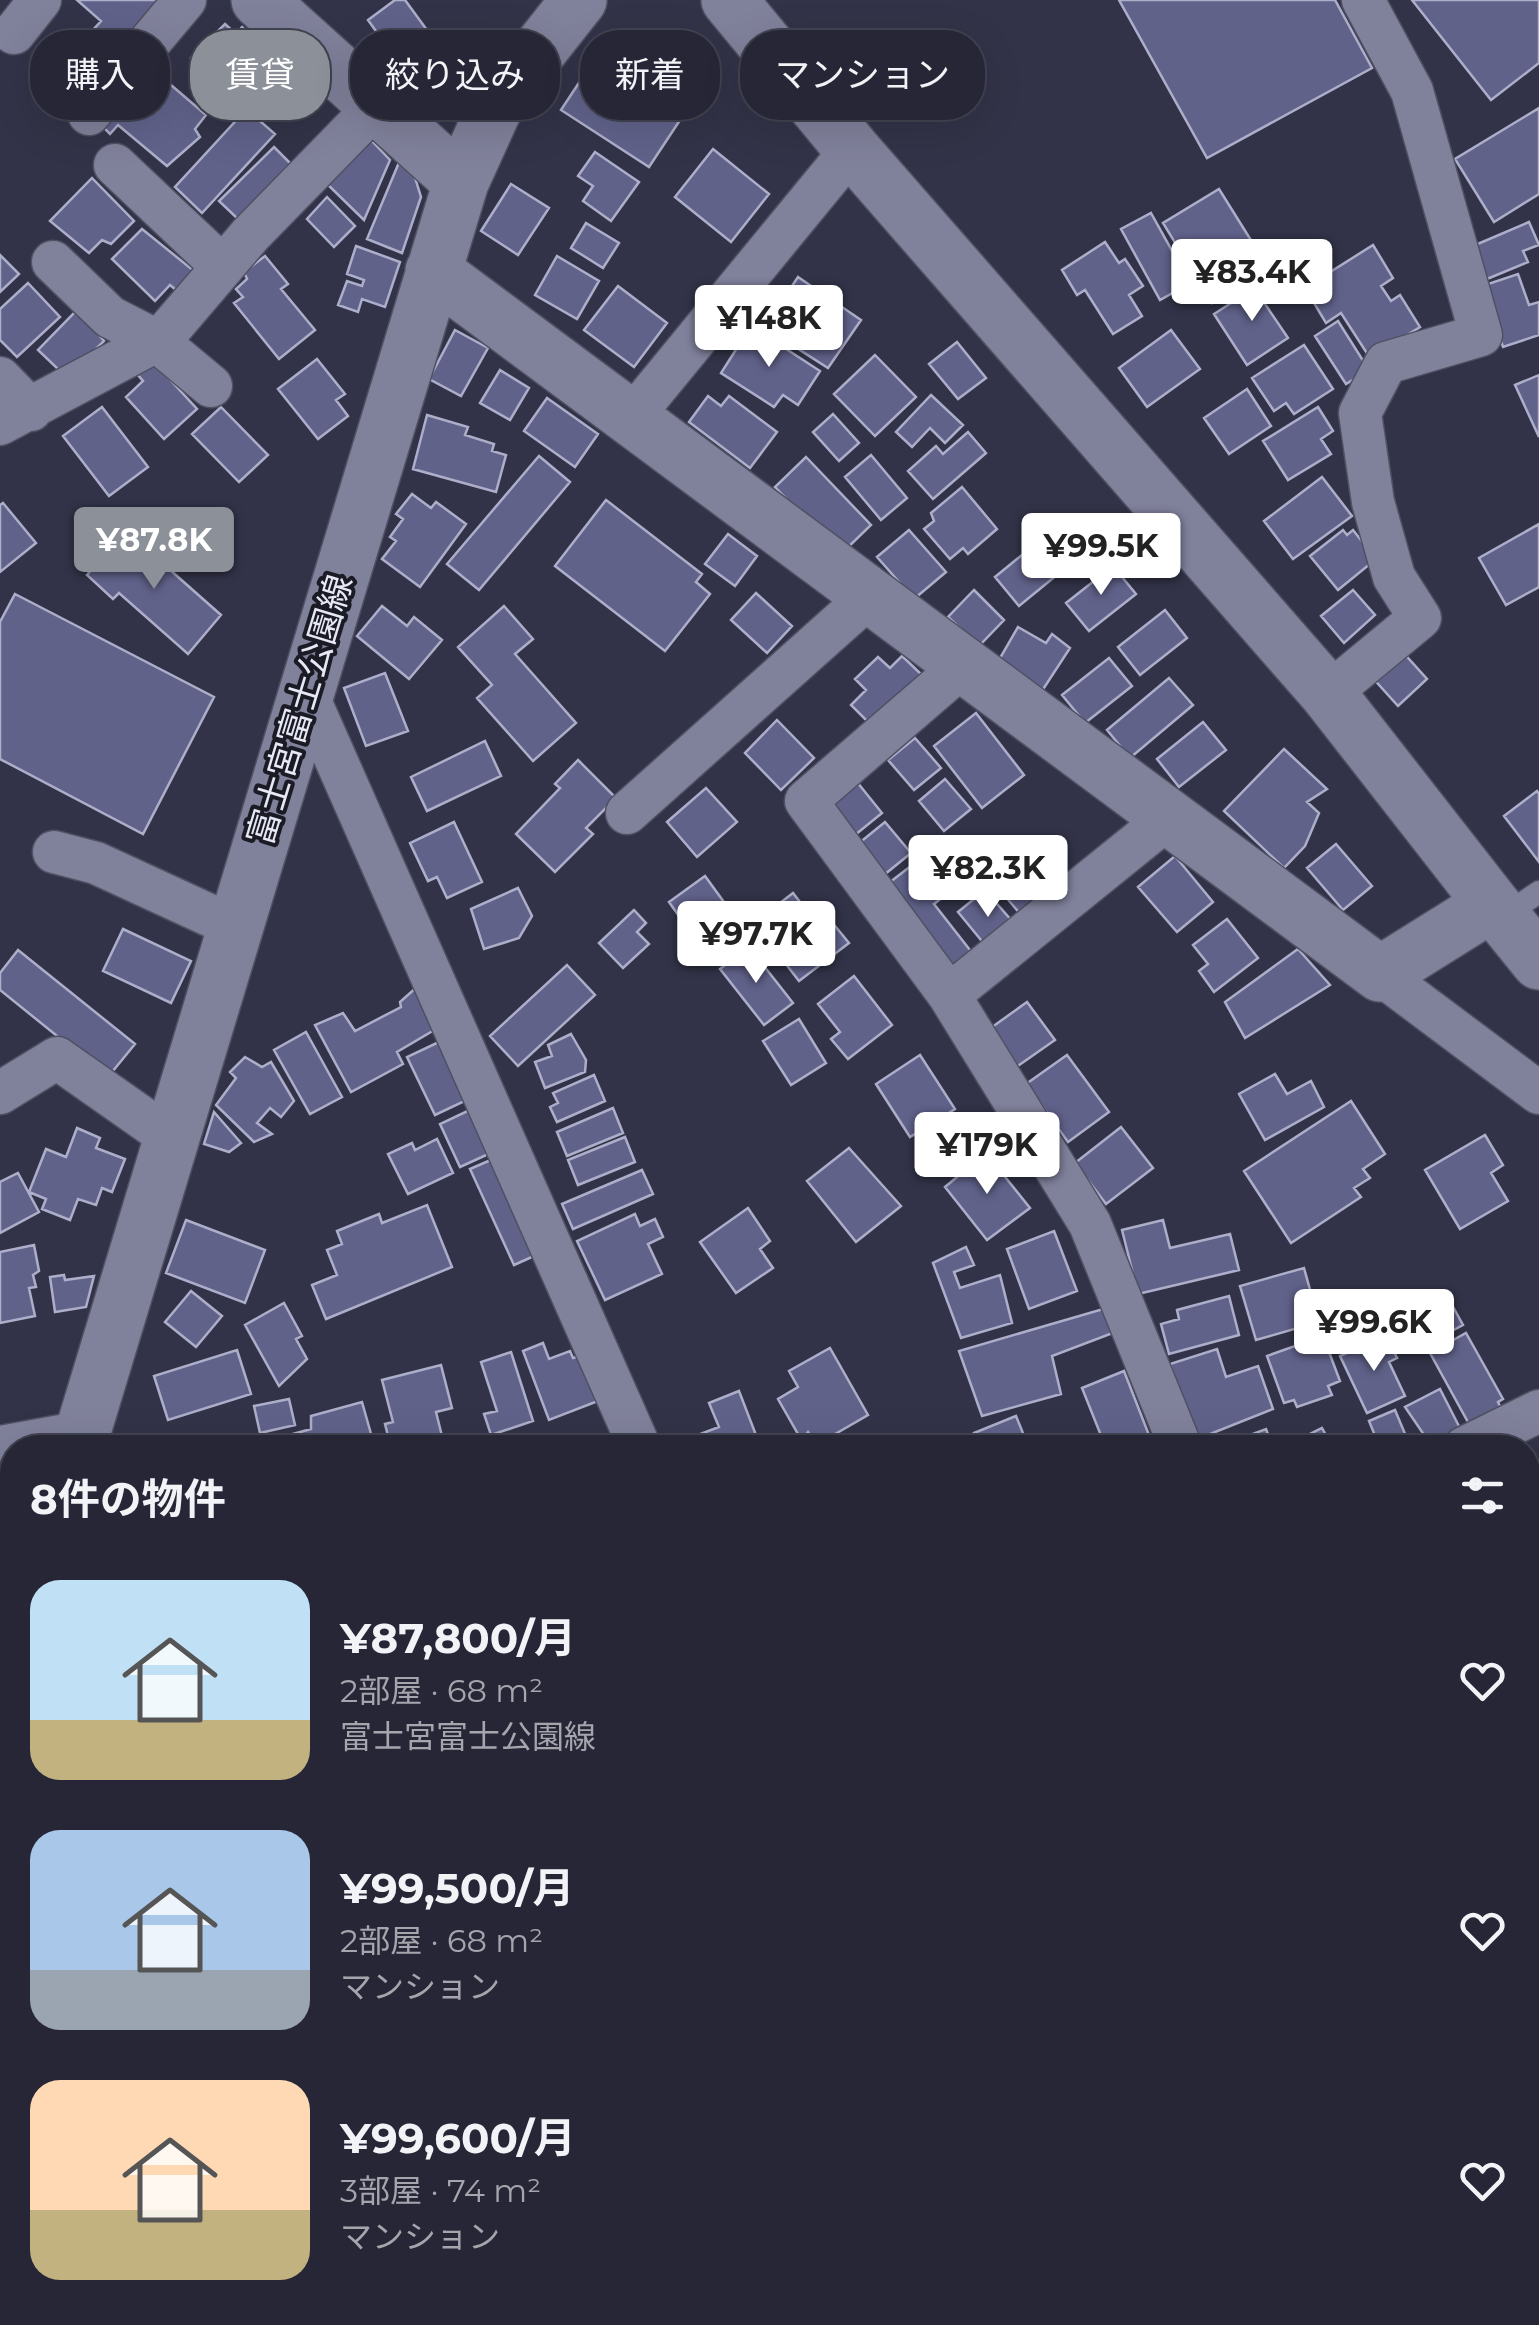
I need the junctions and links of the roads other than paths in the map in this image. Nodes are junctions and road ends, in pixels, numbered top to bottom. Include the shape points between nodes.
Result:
1 (40, 0) edge
2 (185, 0) edge
3 (259, 0) edge
4 (578, 0) edge
5 (729, 0) edge
6 (1363, 0) edge
7 (160, 30) edge
8 (14, 33) dead end
9 (350, 82) edge
10 (363, 120) edge
11 (391, 120) edge
12 (852, 150) junction
13 (114, 166) dead end
14 (460, 182) junction
15 (53, 262) dead end
16 (223, 268) junction
17 (433, 271) junction
18 (158, 341) junction
19 (0, 378) edge
20 (211, 386) dead end
21 (16, 417) edge
22 (631, 418) junction
23 (872, 594) junction
24 (964, 664) junction
25 (306, 692) junction
26 (1328, 694) junction
27 (627, 813) dead end
28 (1172, 815) junction
29 (54, 852) dead end
30 (1511, 904) edge
31 (234, 927) junction
32 (1539, 962) edge
33 (1380, 974) junction
34 (949, 996) junction
35 (0, 1093) edge
36 (1539, 1093) edge
37 (171, 1138) junction
38 (1539, 1412) edge
39 (82, 1435) edge
40 (634, 1435) edge
41 (1176, 1435) edge
42 (1491, 1435) edge

1 - 8 street
2 - 7 street
3 - 9 street
4 - 14 street, 富士宮富士公園線 via 496,105
5 - 12 street
6 - 26 street via 1412,91 1481,335 1386,363 1360,413 1373,502 1394,578 1420,618
10 - 16 street
11 - 14 street
12 - 22 street
12 - 26 street
13 - 16 street
14 - 17 street, 富士宮富士公園線
15 - 18 street via 110,317
16 - 18 street
17 - 22 street
17 - 25 street, 富士宮富士公園線
18 - 20 street
18 - 21 street
19 - 21 street
22 - 23 street
23 - 24 street
23 - 27 street
24 - 28 street
24 - 34 street via 806,800
25 - 31 street, 富士宮富士公園線
25 - 40 street
26 - 30 street
28 - 33 street
28 - 34 street
29 - 31 street via 96,863
30 - 32 street
30 - 33 street
31 - 37 street, 富士宮富士公園線
33 - 36 street
34 - 41 street via 1090,1224
35 - 37 street via 58,1058
37 - 39 street, 富士宮富士公園線
38 - 42 street

